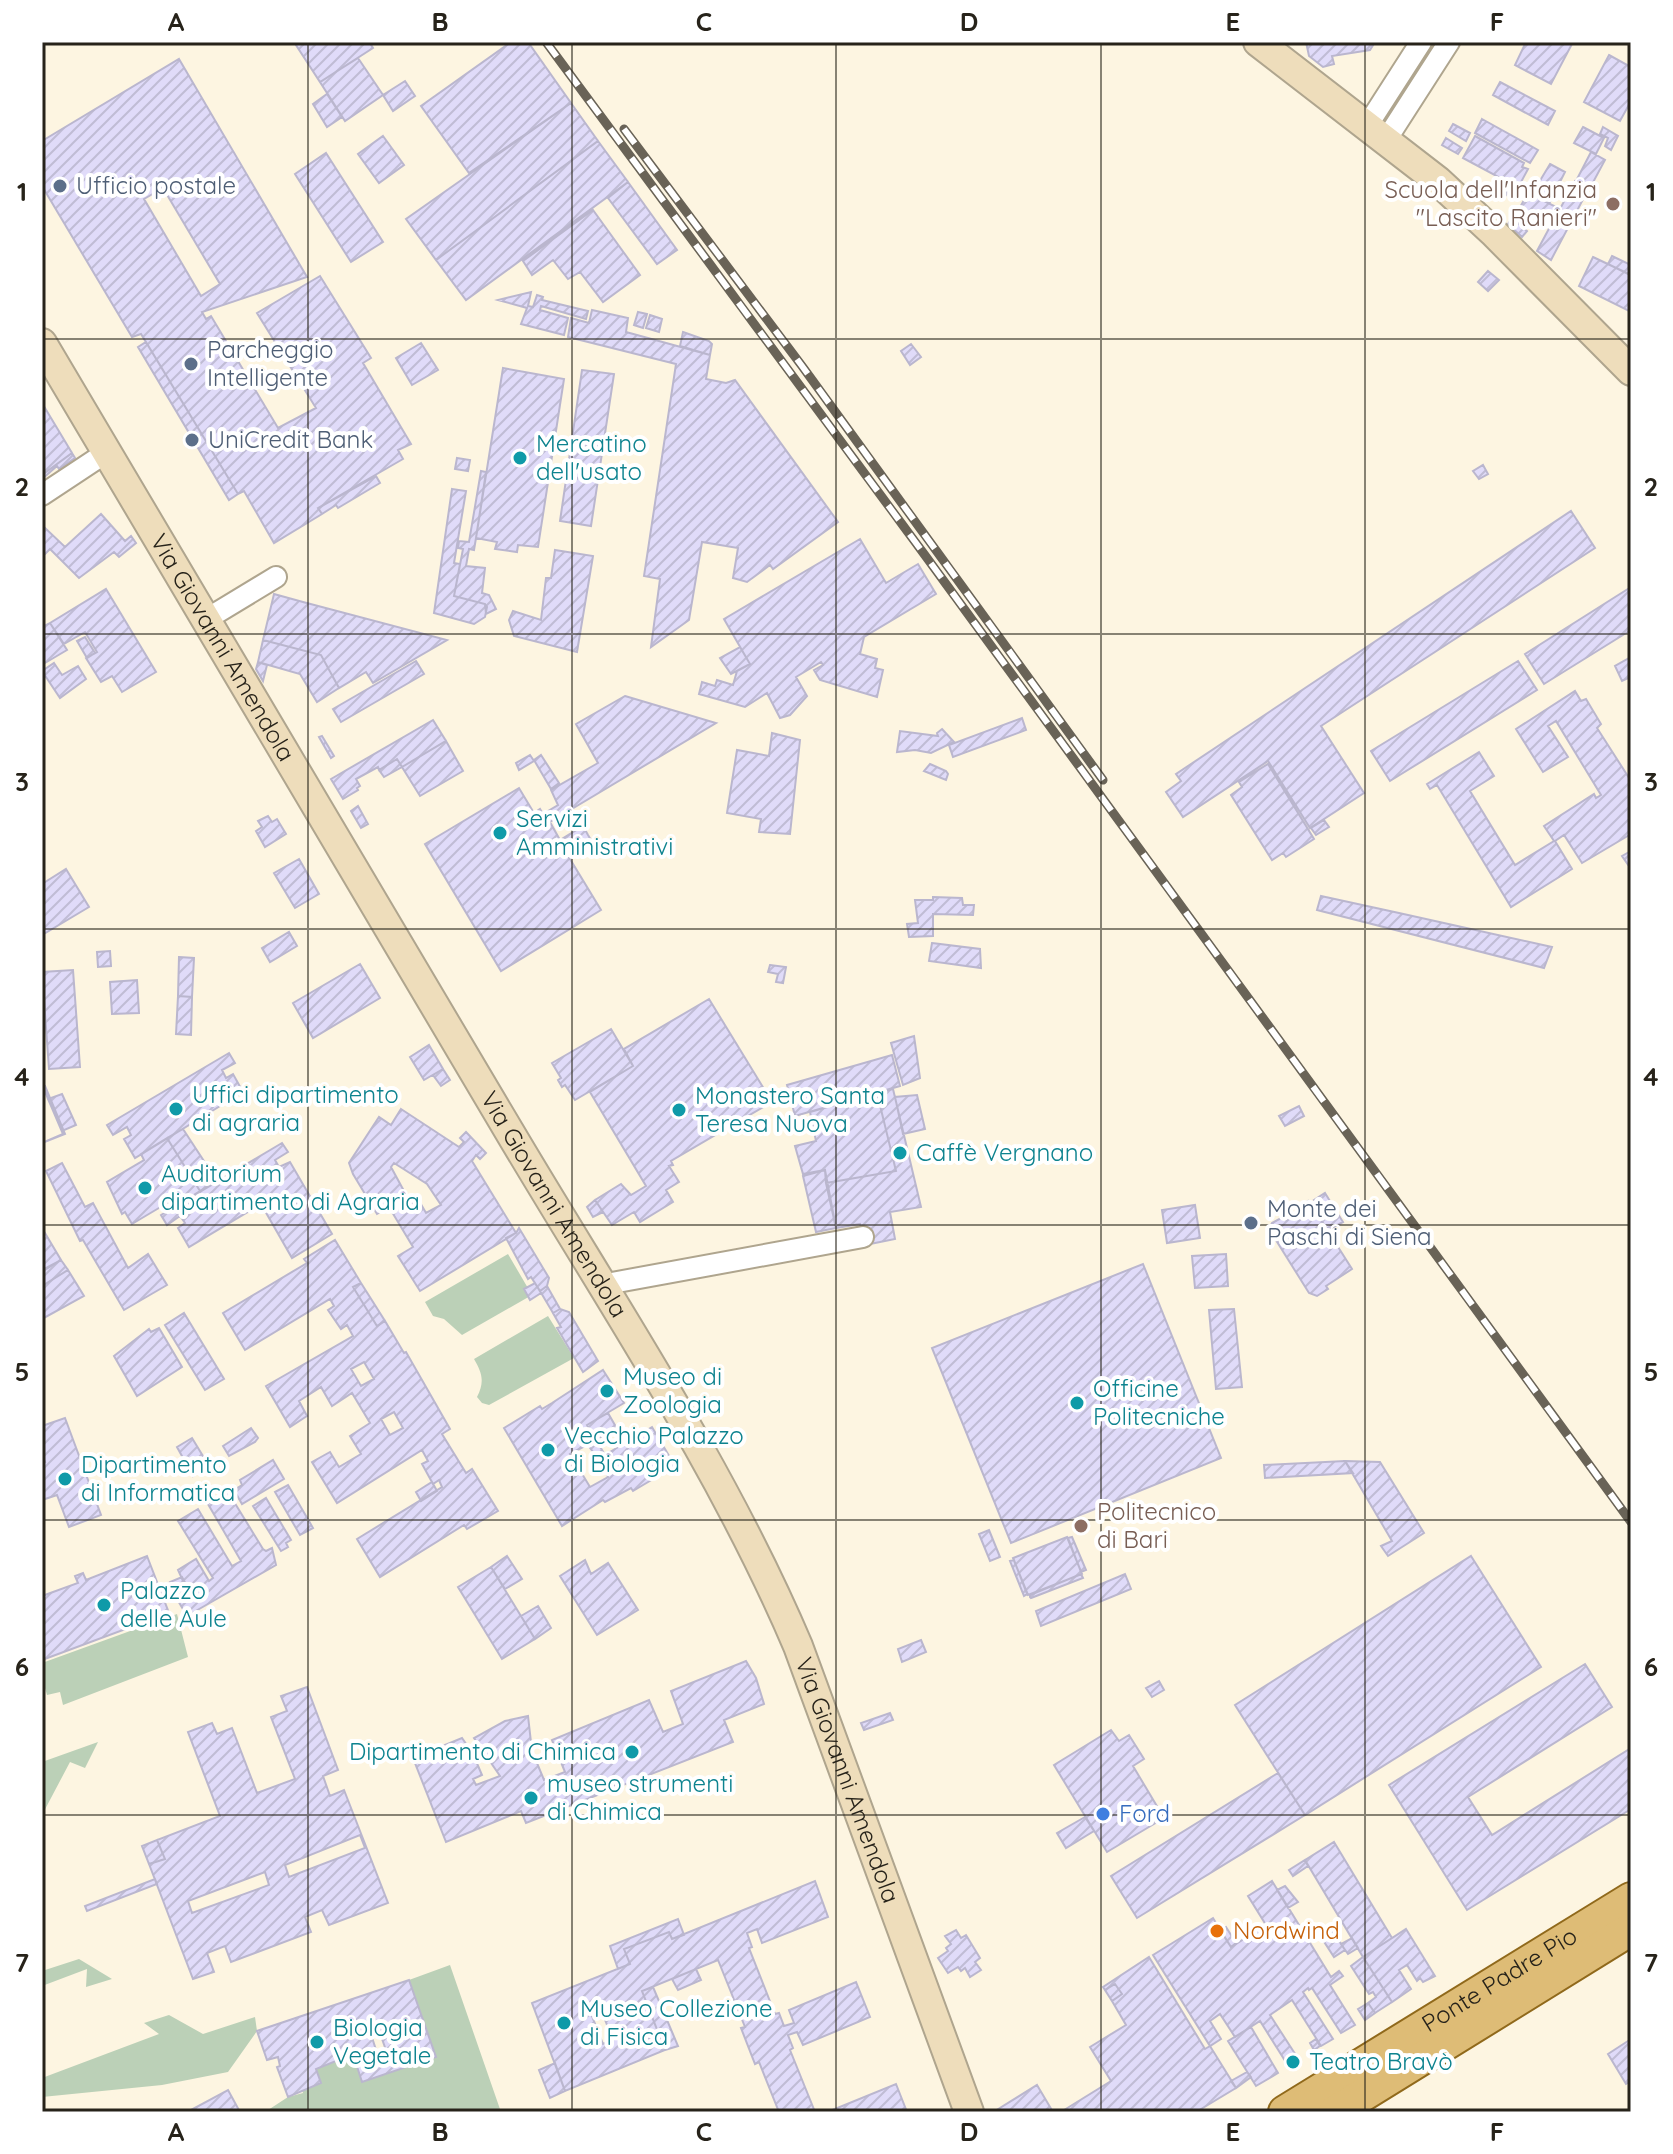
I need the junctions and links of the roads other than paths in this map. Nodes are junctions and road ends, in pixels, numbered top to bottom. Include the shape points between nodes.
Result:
1 (1258, 42) edge
2 (1421, 42) edge
3 (1449, 42) edge
4 (1376, 133) junction
5 (42, 343) edge
6 (1631, 371) edge
7 (107, 452) junction
8 (42, 495) edge
9 (273, 578) dead end
10 (205, 620) junction
11 (863, 1237) dead end
12 (601, 1285) junction
13 (1631, 1899) edge
14 (1631, 1929) edge
15 (969, 2112) edge
16 (1285, 2112) edge
17 (1335, 2112) edge

1 - 4 main road
2 - 4 street
3 - 4 street
4 - 6 main road via 1493,232
5 - 7 main road, Via Giovanni Amendola
7 - 8 street
7 - 10 main road, Via Giovanni Amendola
9 - 10 street
10 - 12 main road, Via Giovanni Amendola
11 - 12 street
12 - 15 main road, Via Giovanni Amendola via 767,1574
13 - 16 main road, Ponte Padre Pio
14 - 17 main road, Ponte Padre Pio

